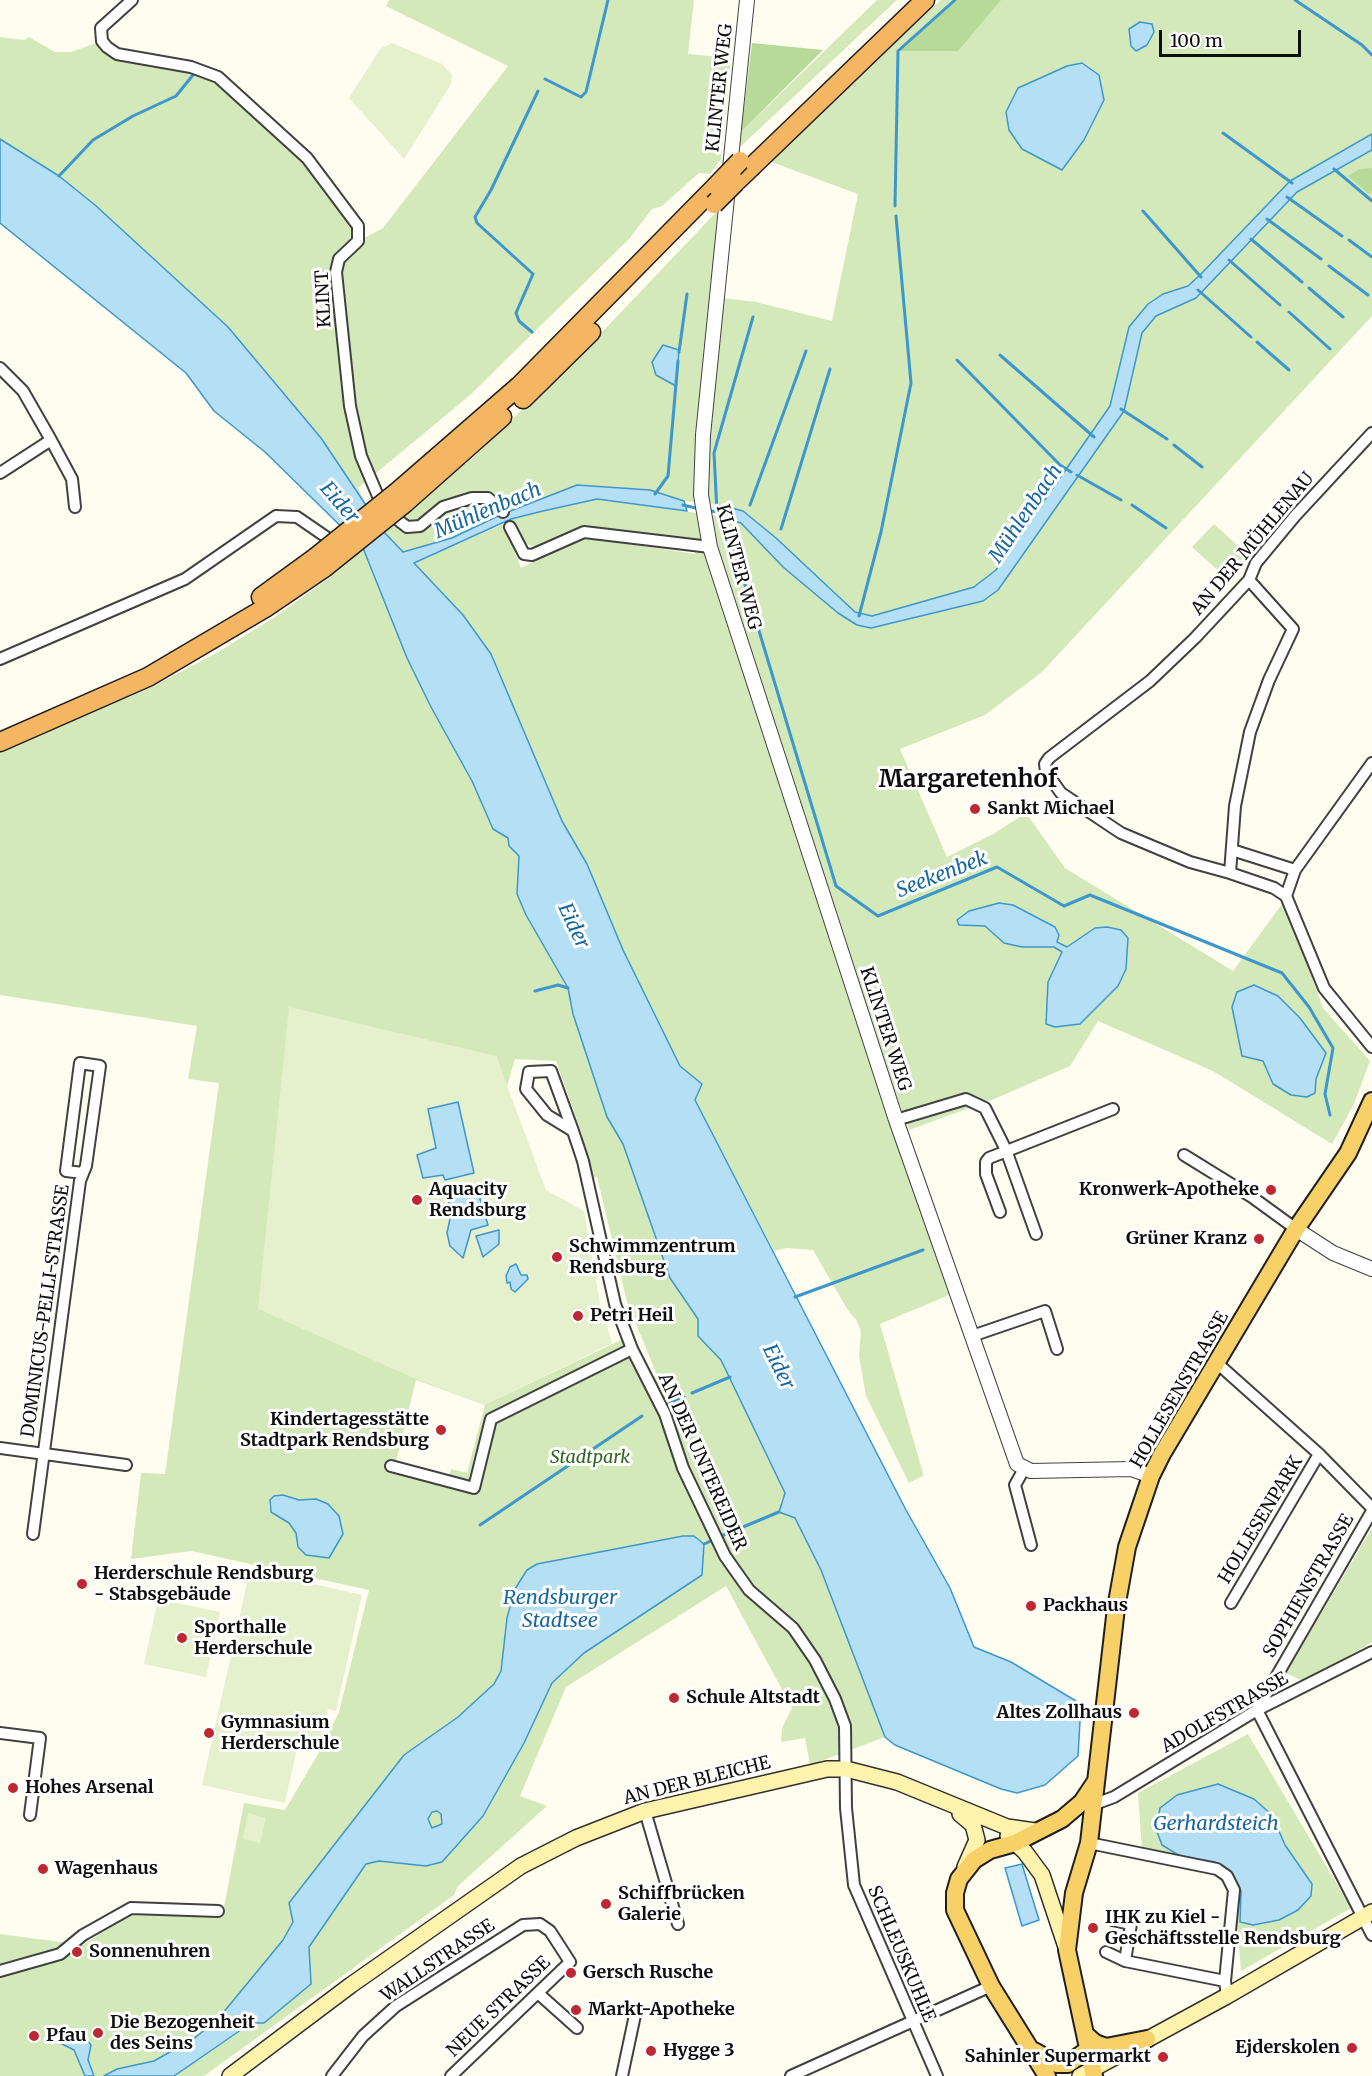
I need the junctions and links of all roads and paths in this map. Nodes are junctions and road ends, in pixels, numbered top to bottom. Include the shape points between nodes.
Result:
1 (132, 0) edge
2 (747, 0) edge
3 (908, 0) edge
4 (925, 0) edge
5 (715, 195) junction
6 (0, 368) edge
7 (1372, 433) edge
8 (51, 440) junction
9 (0, 473) edge
10 (75, 507) dead end
11 (503, 512) dead end
12 (510, 527) dead end
13 (710, 547) junction
14 (344, 561) dead end
15 (320, 562) junction
16 (1249, 580) junction
17 (0, 659) edge
18 (0, 729) edge
19 (0, 742) edge
20 (1372, 763) edge
21 (1232, 850) junction
22 (1295, 870) junction
23 (1230, 873) junction
24 (1286, 896) junction
25 (1372, 1047) edge
26 (1372, 1101) edge
27 (1113, 1109) dead end
28 (896, 1120) junction
29 (573, 1131) junction
30 (1006, 1150) junction
31 (1184, 1155) dead end
32 (83, 1173) junction
33 (1000, 1212) dead end
34 (1296, 1229) junction
35 (1036, 1234) dead end
36 (1372, 1269) edge
37 (972, 1336) junction
38 (632, 1349) junction
39 (1057, 1349) dead end
40 (1217, 1363) junction
41 (0, 1448) edge
42 (44, 1454) junction
43 (1319, 1454) junction
44 (126, 1465) dead end
45 (391, 1466) dead end
46 (1024, 1468) junction
47 (1151, 1476) junction
48 (1372, 1510) edge
49 (33, 1534) dead end
50 (1030, 1545) dead end
51 (1231, 1603) dead end
52 (1372, 1653) edge
53 (1257, 1710) junction
54 (0, 1732) edge
55 (846, 1769) junction
56 (1099, 1778) junction
57 (1095, 1804) junction
58 (951, 1806) junction
59 (645, 1811) junction
60 (30, 1815) dead end
61 (995, 1823) junction
62 (1035, 1831) junction
63 (1015, 1843) junction
64 (1089, 1843) junction
65 (959, 1879) junction
66 (218, 1911) dead end
67 (1368, 1915) edge
68 (1112, 1920) dead end
69 (678, 1923) dead end
70 (1372, 1935) edge
71 (1067, 1950) junction
72 (1106, 1952) dead end
73 (1125, 1961) junction
74 (570, 1962) joint
75 (0, 1971) edge
76 (991, 1986) junction
77 (1226, 1989) junction
78 (539, 1994) junction
79 (635, 2014) dead end
80 (912, 2022) junction
81 (577, 2028) dead end
82 (1086, 2034) junction
83 (1147, 2039) junction
84 (1083, 2053) junction
85 (1037, 2054) junction
86 (1083, 2074) edge
87 (230, 2076) edge
88 (332, 2076) edge
89 (451, 2076) edge
90 (622, 2076) edge
91 (791, 2076) edge
92 (937, 2076) edge
93 (1035, 2076) edge
94 (1047, 2076) edge

1 - 11 street, KLINT via 101,28 107,47 117,54 191,67 218,77 307,158 358,226 358,241 339,259 336,273 350,406 361,456 383,508 407,527 420,526 443,507 472,498 488,498
2 - 13 street, KLINTER WEG via 710,352 701,495
3 - 5 highway, bridge via 740,161
4 - 5 highway, bridge via 738,180
5 - 15 highway, bridge via 536,387
6 - 8 street via 22,391
7 - 16 street, AN DER MÜHLENAU via 1295,516 1256,563
8 - 9 street
8 - 10 street via 72,479
12 - 13 street via 524,554 532,555 585,532
13 - 28 street, KLINTER WEG
14 - 17 street via 329,539 297,517 276,516 185,579
15 - 18 highway via 141,668
15 - 19 highway via 265,608 148,677
16 - 21 street via 1293,629 1250,732 1235,806
16 - 23 street, AN DER MÜHLENAU via 1150,681 1045,764 1061,793 1121,833 1190,862
20 - 22 street
21 - 22 street
21 - 23 street
22 - 24 street
23 - 24 street
24 - 25 street via 1324,988
26 - 34 main road, HOLLESENSTRASSE via 1348,1153
27 - 30 street
28 - 30 street, KLINTER WEG via 966,1099 985,1108
28 - 37 street, KLINTER WEG
29 - 29 street, AN DER UNTEREIDER via 551,1071 528,1072 526,1089 547,1115
29 - 38 street, AN DER UNTEREIDER via 599,1225 615,1304
30 - 33 street via 989,1158 986,1168
30 - 35 street, KLINTER WEG
31 - 34 street
32 - 32 street, DOMINICUS-PELLI-STRASSE via 100,1066 80,1063 66,1171
32 - 42 street, DOMINICUS-PELLI-STRASSE
34 - 36 street via 1333,1252
34 - 40 main road, HOLLESENSTRASSE
37 - 39 street via 1045,1311
37 - 46 street, KLINTER WEG via 1017,1464
38 - 45 street via 491,1419 474,1488
38 - 55 street, AN DER UNTEREIDER via 665,1414 683,1468 724,1556 750,1590 793,1628 835,1699 845,1726
40 - 43 street
40 - 47 main road, HOLLESENSTRASSE
41 - 42 street
42 - 44 street
42 - 49 street, DOMINICUS-PELLI-STRASSE
43 - 48 street
43 - 51 street, HOLLESENPARK
46 - 47 street via 1131,1469
46 - 50 street via 1015,1485
47 - 56 main road, HOLLESENSTRASSE via 1127,1547 1116,1608
48 - 53 street, SOPHIENSTRASSE
52 - 53 street, ADOLFSTRASSE
53 - 57 street, ADOLFSTRASSE via 1114,1797
53 - 67 street
54 - 60 street via 40,1738
55 - 58 main road, AN DER BLEICHE via 897,1782
55 - 59 main road, AN DER BLEICHE via 827,1769
55 - 80 street, SCHLEUSKUHLE via 854,1885
56 - 57 main road
56 - 62 main road, HOLLESENSTRASSE via 1082,1802 1062,1819
57 - 64 main road
58 - 61 main road, AN DER BLEICHE
58 - 65 main road via 976,1831 974,1852
59 - 69 street
59 - 87 main road, AN DER BLEICHE via 576,1838 521,1866
61 - 62 main road
61 - 63 main road, AN DER BLEICHE
62 - 63 main road, HOLLESENSTRASSE
63 - 65 main road, HOLLESENSTRASSE via 990,1850 974,1860
63 - 71 main road, AN DER BLEICHE via 1042,1875
64 - 71 main road via 1074,1893
64 - 77 street via 1217,1869 1227,1876 1234,1890
65 - 76 main road via 955,1910
66 - 75 street via 131,1908 83,1935 60,1954
67 - 70 street
67 - 77 main road
68 - 73 street via 1131,1924
71 - 82 main road
72 - 73 street
73 - 77 street
74 - 78 street, NEUE STRASSE
74 - 88 street, WALLSTRASSE via 550,1931 540,1924 523,1925 396,2006 363,2036
76 - 80 street
76 - 85 main road
77 - 83 main road
78 - 81 street
78 - 89 street, NEUE STRASSE
79 - 90 street
80 - 91 street
80 - 92 street, SCHLEUSKUHLE
82 - 83 main road via 1106,2047
82 - 84 main road
82 - 86 main road
83 - 86 main road
84 - 85 main road via 1068,2064 1058,2064
84 - 86 main road
85 - 86 main road via 1056,2068
85 - 93 main road
85 - 94 main road

